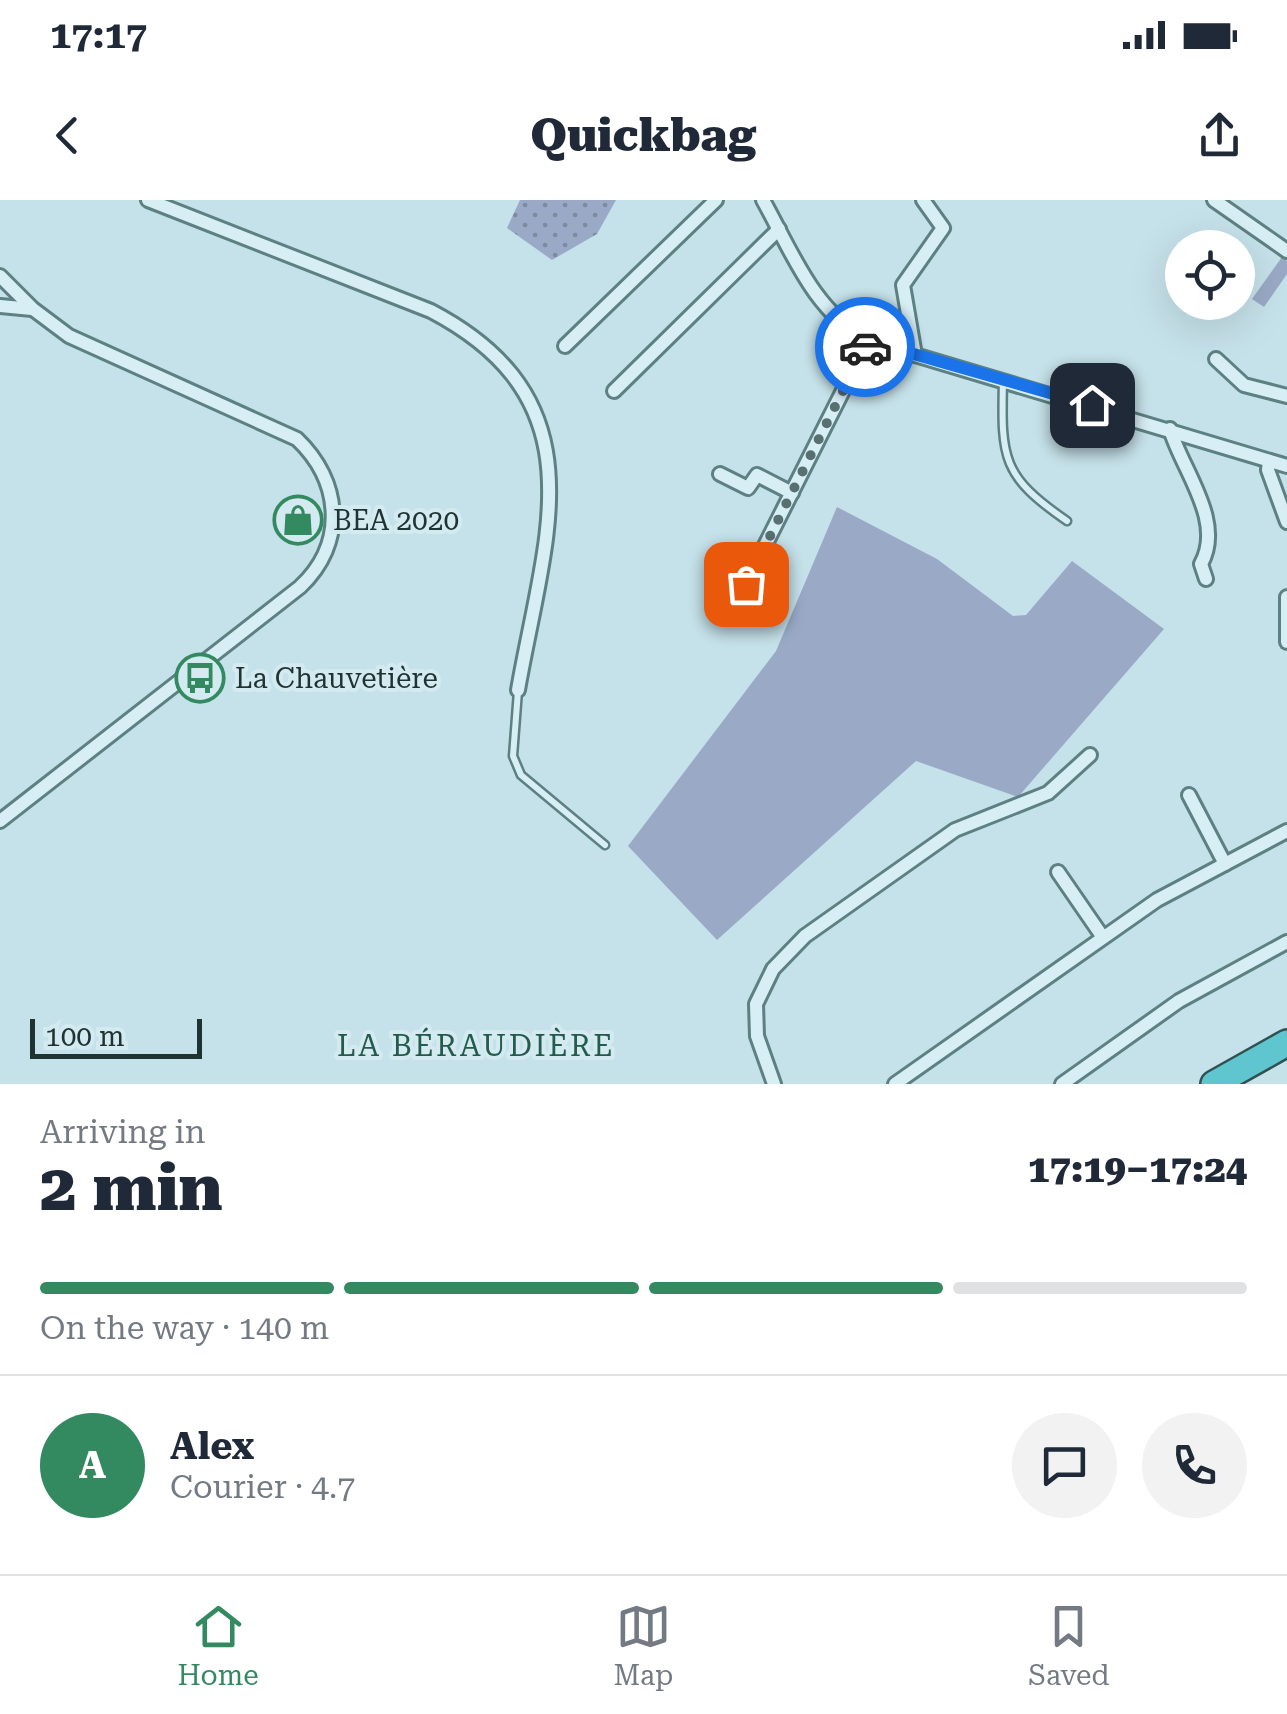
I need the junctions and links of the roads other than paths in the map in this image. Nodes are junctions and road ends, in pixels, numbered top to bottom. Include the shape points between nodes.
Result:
1 (148, 200) edge
2 (716, 200) edge
3 (764, 200) edge
4 (922, 200) edge
5 (1214, 200) edge
6 (779, 229) junction
7 (1287, 251) edge
8 (0, 276) edge
9 (0, 306) edge
10 (33, 309) junction
11 (868, 341) junction
12 (565, 346) dead end
13 (915, 356) junction
14 (1216, 359) dead end
15 (1003, 380) junction
16 (614, 391) dead end
17 (1287, 396) edge
18 (1170, 429) junction
19 (1269, 461) junction
20 (1287, 466) edge
21 (720, 474) dead end
22 (792, 493) junction
23 (1068, 522) dead end
24 (1287, 522) edge
25 (1206, 579) dead end
26 (1287, 597) edge
27 (732, 613) dead end
28 (1287, 642) edge
29 (518, 690) joint
30 (1090, 756) dead end
31 (1189, 796) dead end
32 (0, 821) edge
33 (1287, 831) edge
34 (605, 844) dead end
35 (1225, 864) junction
36 (1058, 872) dead end
37 (1102, 936) junction
38 (1287, 942) edge
39 (1287, 1043) edge
40 (1287, 1056) edge
41 (774, 1084) edge
42 (895, 1084) edge
43 (1062, 1084) edge
44 (1214, 1084) edge
45 (1236, 1084) edge

1 - 29 street via 431,311 475,334 506,364 533,403 550,472 549,522
2 - 12 street
3 - 6 street
4 - 13 street via 943,228 903,285
5 - 7 street
6 - 11 street via 838,324
6 - 16 street
8 - 10 street
9 - 10 street
10 - 32 street via 70,336 297,439 322,467 334,526 317,568 300,587
11 - 13 street
11 - 22 street
13 - 15 street
14 - 17 street via 1244,385
15 - 18 street
15 - 23 lane via 1002,433 1012,470 1021,486
18 - 19 street
18 - 25 street via 1206,522
19 - 20 street
19 - 24 street
21 - 22 street via 748,488 758,475
22 - 27 street
26 - 28 street
29 - 34 lane via 513,756 521,775
30 - 41 street via 1048,793 955,830 804,936 772,969 756,1004 757,1036
31 - 35 street
33 - 35 street
35 - 37 street
36 - 37 street
37 - 42 street
38 - 43 street via 1179,1001
39 - 44 highway
40 - 45 highway

